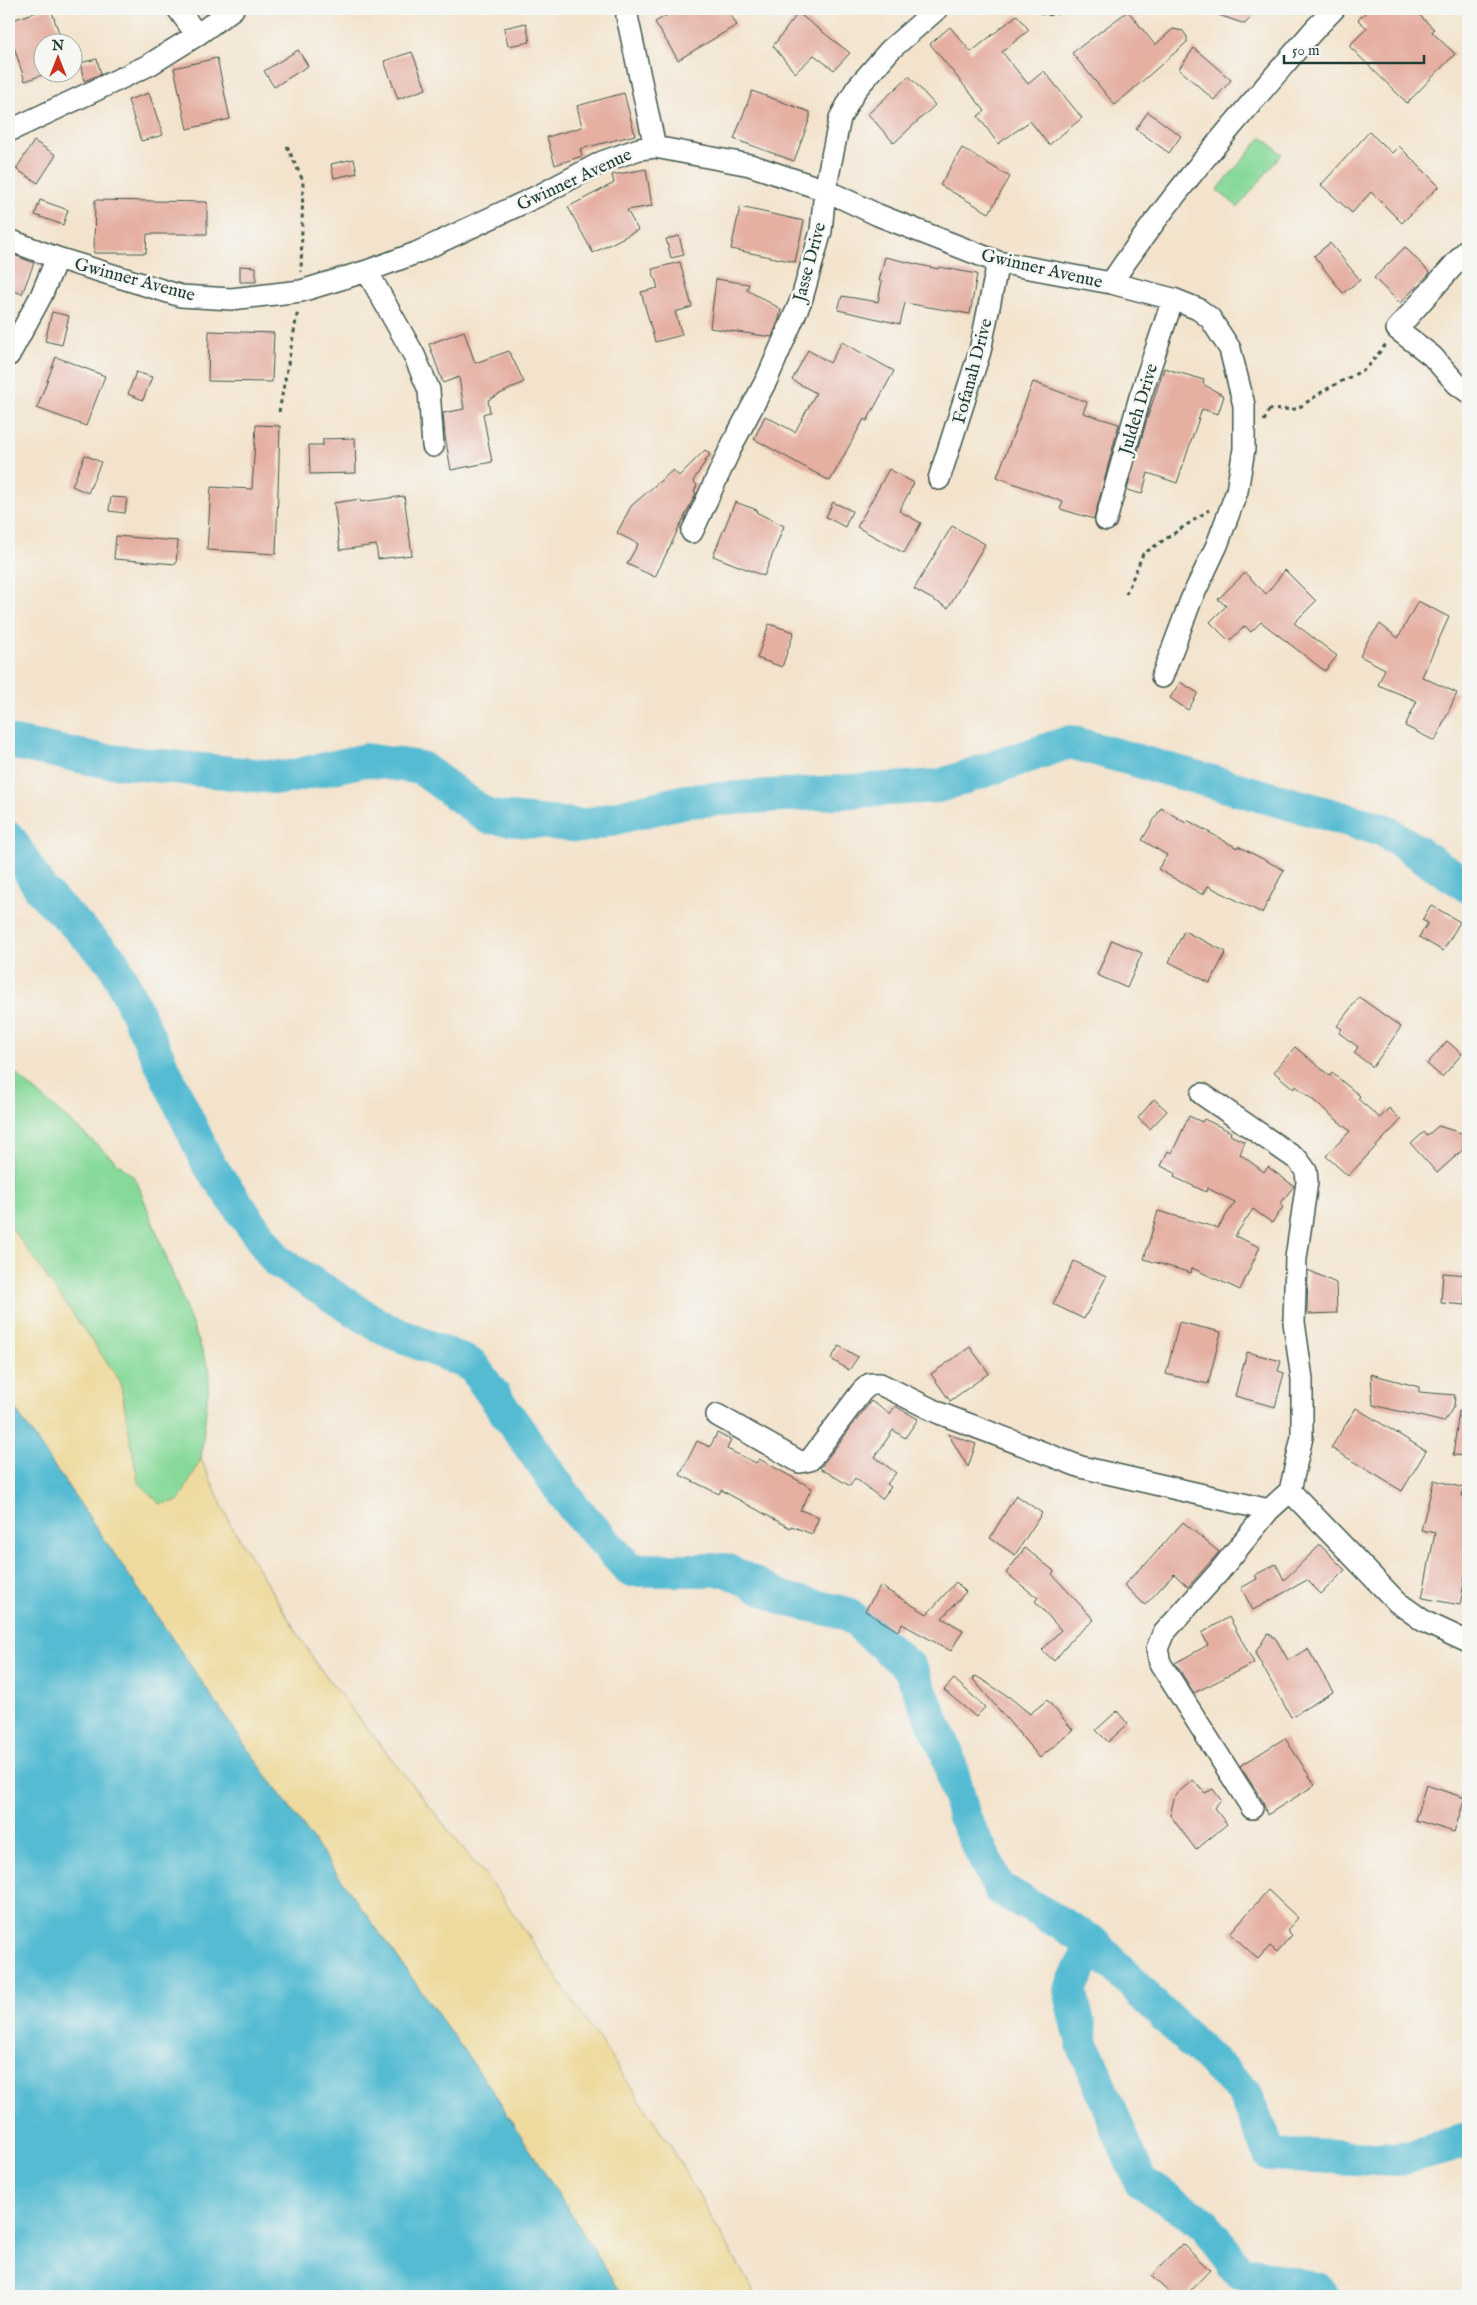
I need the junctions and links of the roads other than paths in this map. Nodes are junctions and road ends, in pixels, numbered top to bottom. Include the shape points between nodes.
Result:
1 (178, 9) edge
2 (233, 9) edge
3 (628, 9) edge
4 (937, 9) edge
5 (1334, 9) edge
6 (197, 35) junction
7 (9, 132) edge
8 (656, 147) junction
9 (825, 190) junction
10 (9, 240) edge
11 (1468, 249) edge
12 (57, 258) junction
13 (998, 262) junction
14 (367, 271) junction
15 (1111, 283) junction
16 (1173, 299) junction
17 (9, 356) edge
18 (1468, 392) edge
19 (433, 446) dead end
20 (939, 479) dead end
21 (1106, 520) dead end
22 (692, 532) dead end
23 (1162, 677) dead end
24 (1202, 1094) dead end
25 (717, 1416) dead end
26 (1290, 1491) junction
27 (1269, 1510) junction
28 (1468, 1642) edge
29 (1252, 1808) dead end

1 - 6 street
2 - 6 street
3 - 8 street
4 - 9 street, Jasse Drive via 890,50 856,88 840,118
5 - 15 street via 1175,194
6 - 7 street via 149,65
8 - 9 street, Gwinner Avenue via 750,165
8 - 14 street, Gwinner Avenue via 639,149 602,162 416,253
9 - 13 street, Gwinner Avenue via 878,215
9 - 22 street, Jasse Drive via 821,231 802,298 767,379
10 - 12 street, Gwinner Avenue
11 - 18 street via 1397,330 1432,356
12 - 14 street, Gwinner Avenue via 181,296 231,299 301,291
12 - 17 street
13 - 15 street, Gwinner Avenue
13 - 20 street, Fofanah Drive via 980,351
14 - 19 street via 414,355 429,390
15 - 16 street, Gwinner Avenue
16 - 21 street, Juldeh Drive via 1140,397
16 - 23 street, Gwinner Avenue via 1198,309 1210,318 1230,349 1244,405 1244,449 1237,491
24 - 26 street via 1298,1160 1306,1171 1296,1258 1294,1322 1302,1379 1302,1437
25 - 27 street via 800,1462 810,1460 862,1391 870,1384 880,1384 939,1413 1081,1467
26 - 27 street
26 - 28 street via 1397,1602 1424,1622
27 - 29 street via 1163,1634 1157,1649 1160,1663

